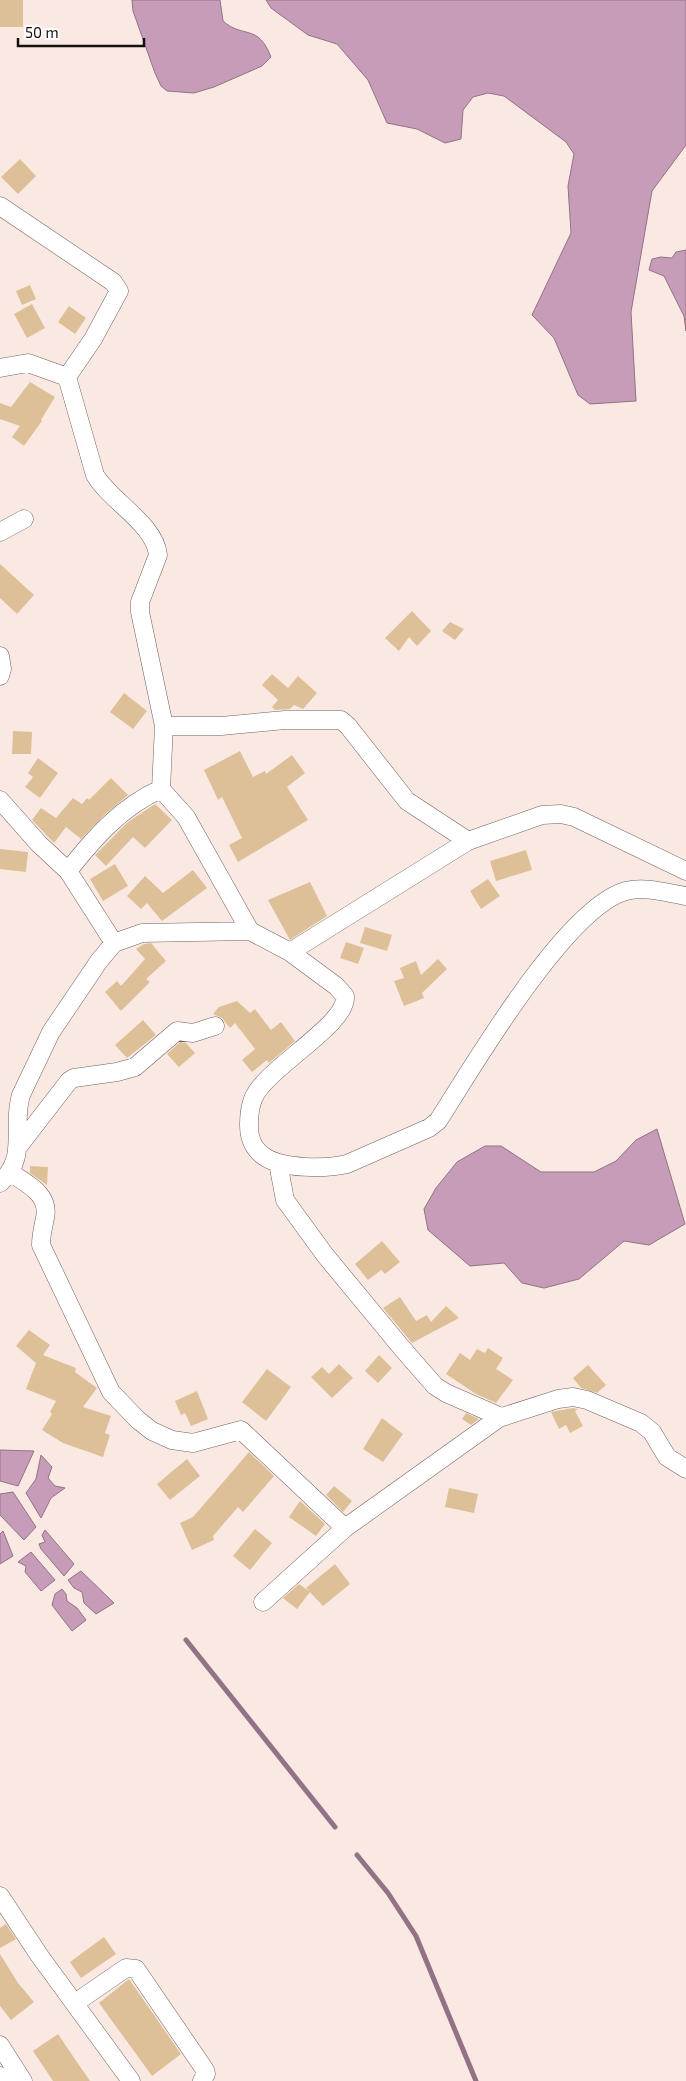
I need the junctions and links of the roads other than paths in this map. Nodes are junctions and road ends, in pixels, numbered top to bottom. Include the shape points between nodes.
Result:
1 (0, 206) edge
2 (0, 368) edge
3 (68, 377) junction
4 (24, 520) dead end
5 (0, 532) edge
6 (0, 656) edge
7 (0, 676) edge
8 (164, 726) junction
9 (160, 790) junction
10 (0, 800) edge
11 (468, 841) junction
12 (68, 871) junction
13 (686, 871) edge
14 (686, 896) edge
15 (250, 931) junction
16 (114, 942) junction
17 (290, 952) junction
18 (215, 1026) dead end
19 (18, 1147) junction
20 (278, 1163) junction
21 (5, 1178) edge
22 (502, 1417) junction
23 (686, 1469) edge
24 (345, 1528) junction
25 (263, 1602) dead end
26 (0, 1896) edge
27 (75, 2004) junction
28 (0, 2045) edge
29 (0, 2076) edge
30 (4, 2081) edge
31 (24, 2081) edge
32 (131, 2081) edge
33 (202, 2081) edge

1 - 3 street via 118,287 118,296
2 - 3 street via 28,363
3 - 8 street via 95,474 108,492 142,525 157,548 158,555 140,602 140,612
4 - 5 street
6 - 7 street
8 - 9 street
8 - 11 street via 340,720 407,801
9 - 12 street via 101,830
9 - 15 street via 186,817
10 - 12 street
11 - 13 street via 542,815 561,814 615,835
11 - 17 street
12 - 16 street
14 - 20 street via 645,889 627,891 598,906 574,929 531,981 478,1056 438,1122 429,1128 336,1167
15 - 16 street via 142,933
15 - 17 street
16 - 19 street via 51,1032 24,1089 18,1106
17 - 20 street via 342,991 346,1002 296,1056 265,1082 254,1098 249,1117 252,1142 259,1152
18 - 19 street via 193,1033 176,1031 135,1067 69,1081
19 - 21 street
20 - 22 street via 289,1207 401,1347 446,1393
21 - 24 street via 40,1195 46,1206 40,1245 116,1398 152,1431 172,1440 193,1443 241,1430
22 - 23 street via 558,1399 587,1400 641,1423 652,1432 667,1457
22 - 24 street
24 - 25 street
26 - 27 street
27 - 32 street
27 - 33 street via 126,1968 136,1969 205,2070
28 - 31 street
29 - 30 street

